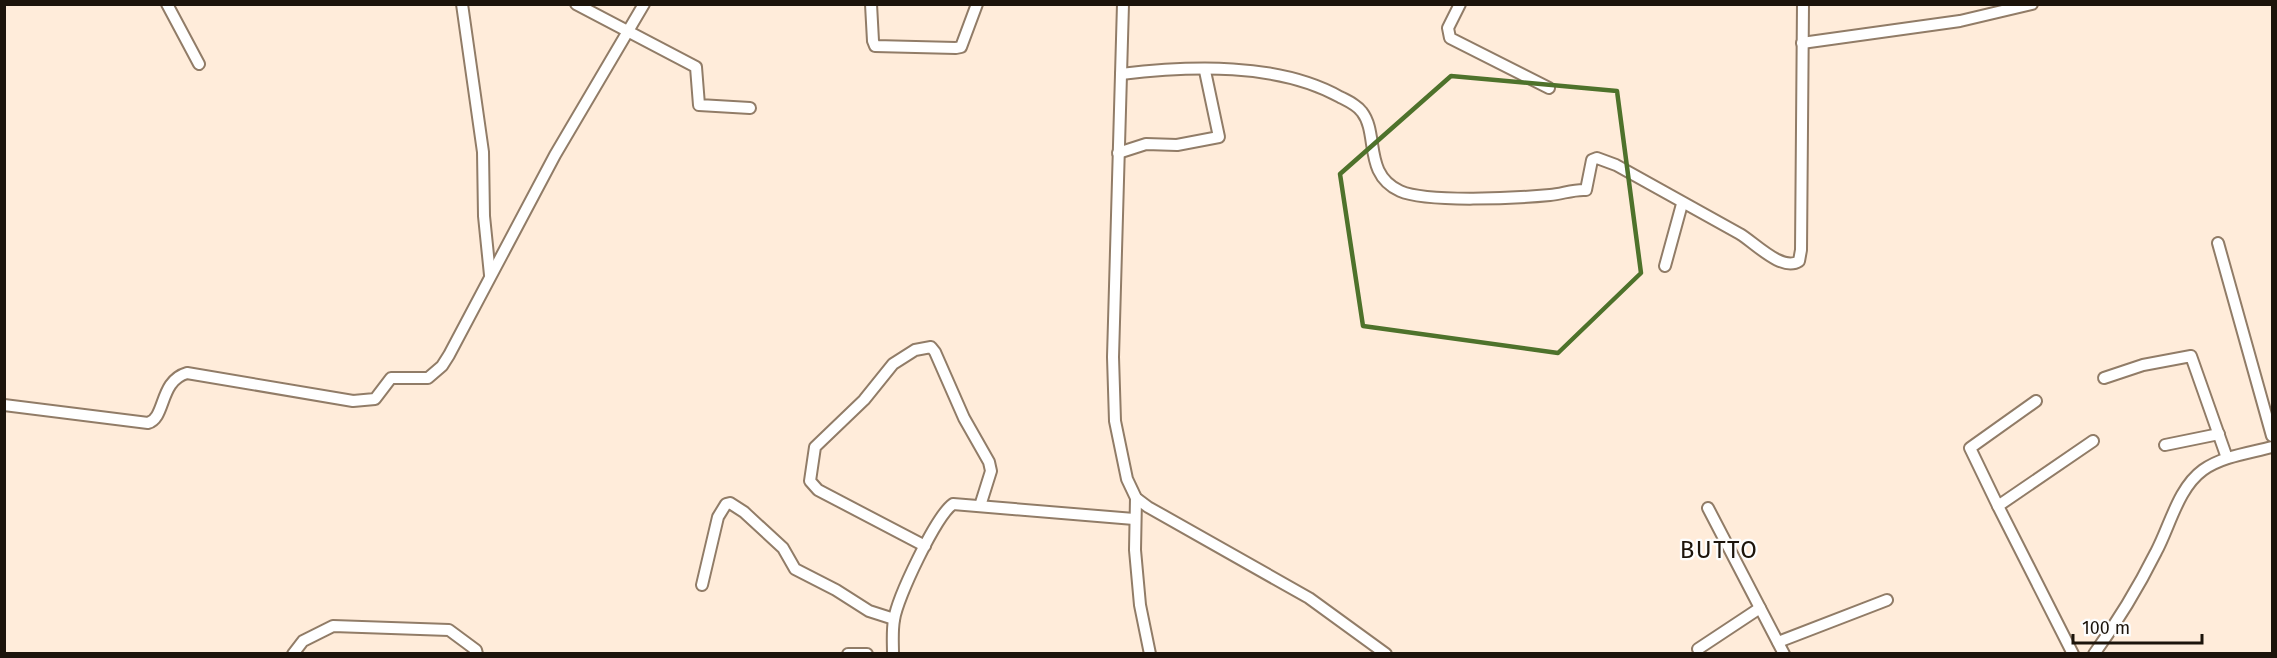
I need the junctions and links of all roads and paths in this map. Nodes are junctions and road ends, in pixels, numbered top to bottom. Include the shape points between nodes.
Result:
1 (167, 4) edge
2 (462, 4) edge
3 (576, 4) edge
4 (644, 4) edge
5 (871, 4) edge
6 (977, 4) edge
7 (1123, 4) edge
8 (1460, 4) edge
9 (1803, 4) edge
10 (2032, 4) edge
11 (588, 7) edge
12 (630, 31) junction
13 (1802, 43) junction
14 (199, 64) dead end
15 (1205, 71) junction
16 (1121, 74) junction
17 (1549, 88) dead end
18 (750, 108) dead end
19 (1118, 153) junction
20 (1682, 204) junction
21 (2218, 243) dead end
22 (1665, 266) dead end
23 (490, 275) junction
24 (2104, 378) dead end
25 (2036, 401) dead end
26 (4, 405) edge
27 (2219, 434) junction
28 (2272, 436) edge
29 (2093, 441) dead end
30 (2165, 445) dead end
31 (2272, 447) edge
32 (2227, 458) junction
33 (1136, 498) junction
34 (980, 506) junction
35 (1998, 506) junction
36 (1708, 508) dead end
37 (1134, 519) junction
38 (926, 546) junction
39 (702, 585) dead end
40 (1887, 600) dead end
41 (1760, 608) junction
42 (894, 619) junction
43 (1778, 642) junction
44 (1698, 649) dead end
45 (293, 654) edge
46 (477, 654) edge
47 (848, 654) edge
48 (867, 654) edge
49 (893, 654) edge
50 (1150, 654) edge
51 (1386, 654) edge
52 (1784, 654) edge
53 (2073, 654) edge
54 (2094, 654) edge

1 - 14 street
2 - 23 street via 483,152
3 - 11 street
4 - 12 street
5 - 6 street via 875,46 956,48 961,47
7 - 16 street
8 - 17 street via 1448,28 1450,38
9 - 13 street
10 - 13 street via 1960,21
11 - 12 street
12 - 18 street via 696,67 699,105
12 - 23 street via 555,155
13 - 20 street via 1798,261 1778,261 1759,246
15 - 16 street
15 - 19 street via 1219,137 1185,144 1146,144
15 - 20 street via 1276,75 1329,91 1356,106 1364,114 1377,168 1392,186 1407,193 1522,197 1586,190 1594,158 1616,165
16 - 19 street
19 - 33 street via 1113,357 1116,421 1126,479
20 - 22 street
21 - 28 street
23 - 26 street via 437,372 428,378 391,378 375,399 353,401 187,373 172,380 155,419 148,423
24 - 27 street via 2143,365 2191,356
25 - 35 street via 1970,448
27 - 30 street
27 - 32 street
29 - 35 street
31 - 32 street
32 - 54 street via 2205,469 2188,485 2130,602
33 - 37 street
33 - 51 street via 1309,598
34 - 37 street
34 - 38 street via 962,503 946,509
34 - 38 street via 991,471 989,462 964,418 935,352 924,346 893,364 864,400 815,447 810,481 814,488
35 - 53 street
36 - 41 street
37 - 50 street via 1140,605
38 - 42 street
39 - 42 street via 718,517 730,503 783,548 795,569 869,611
40 - 43 street
41 - 43 street
41 - 44 street
42 - 49 street
43 - 52 street
45 - 46 street via 303,640 333,627 449,630
47 - 48 street

